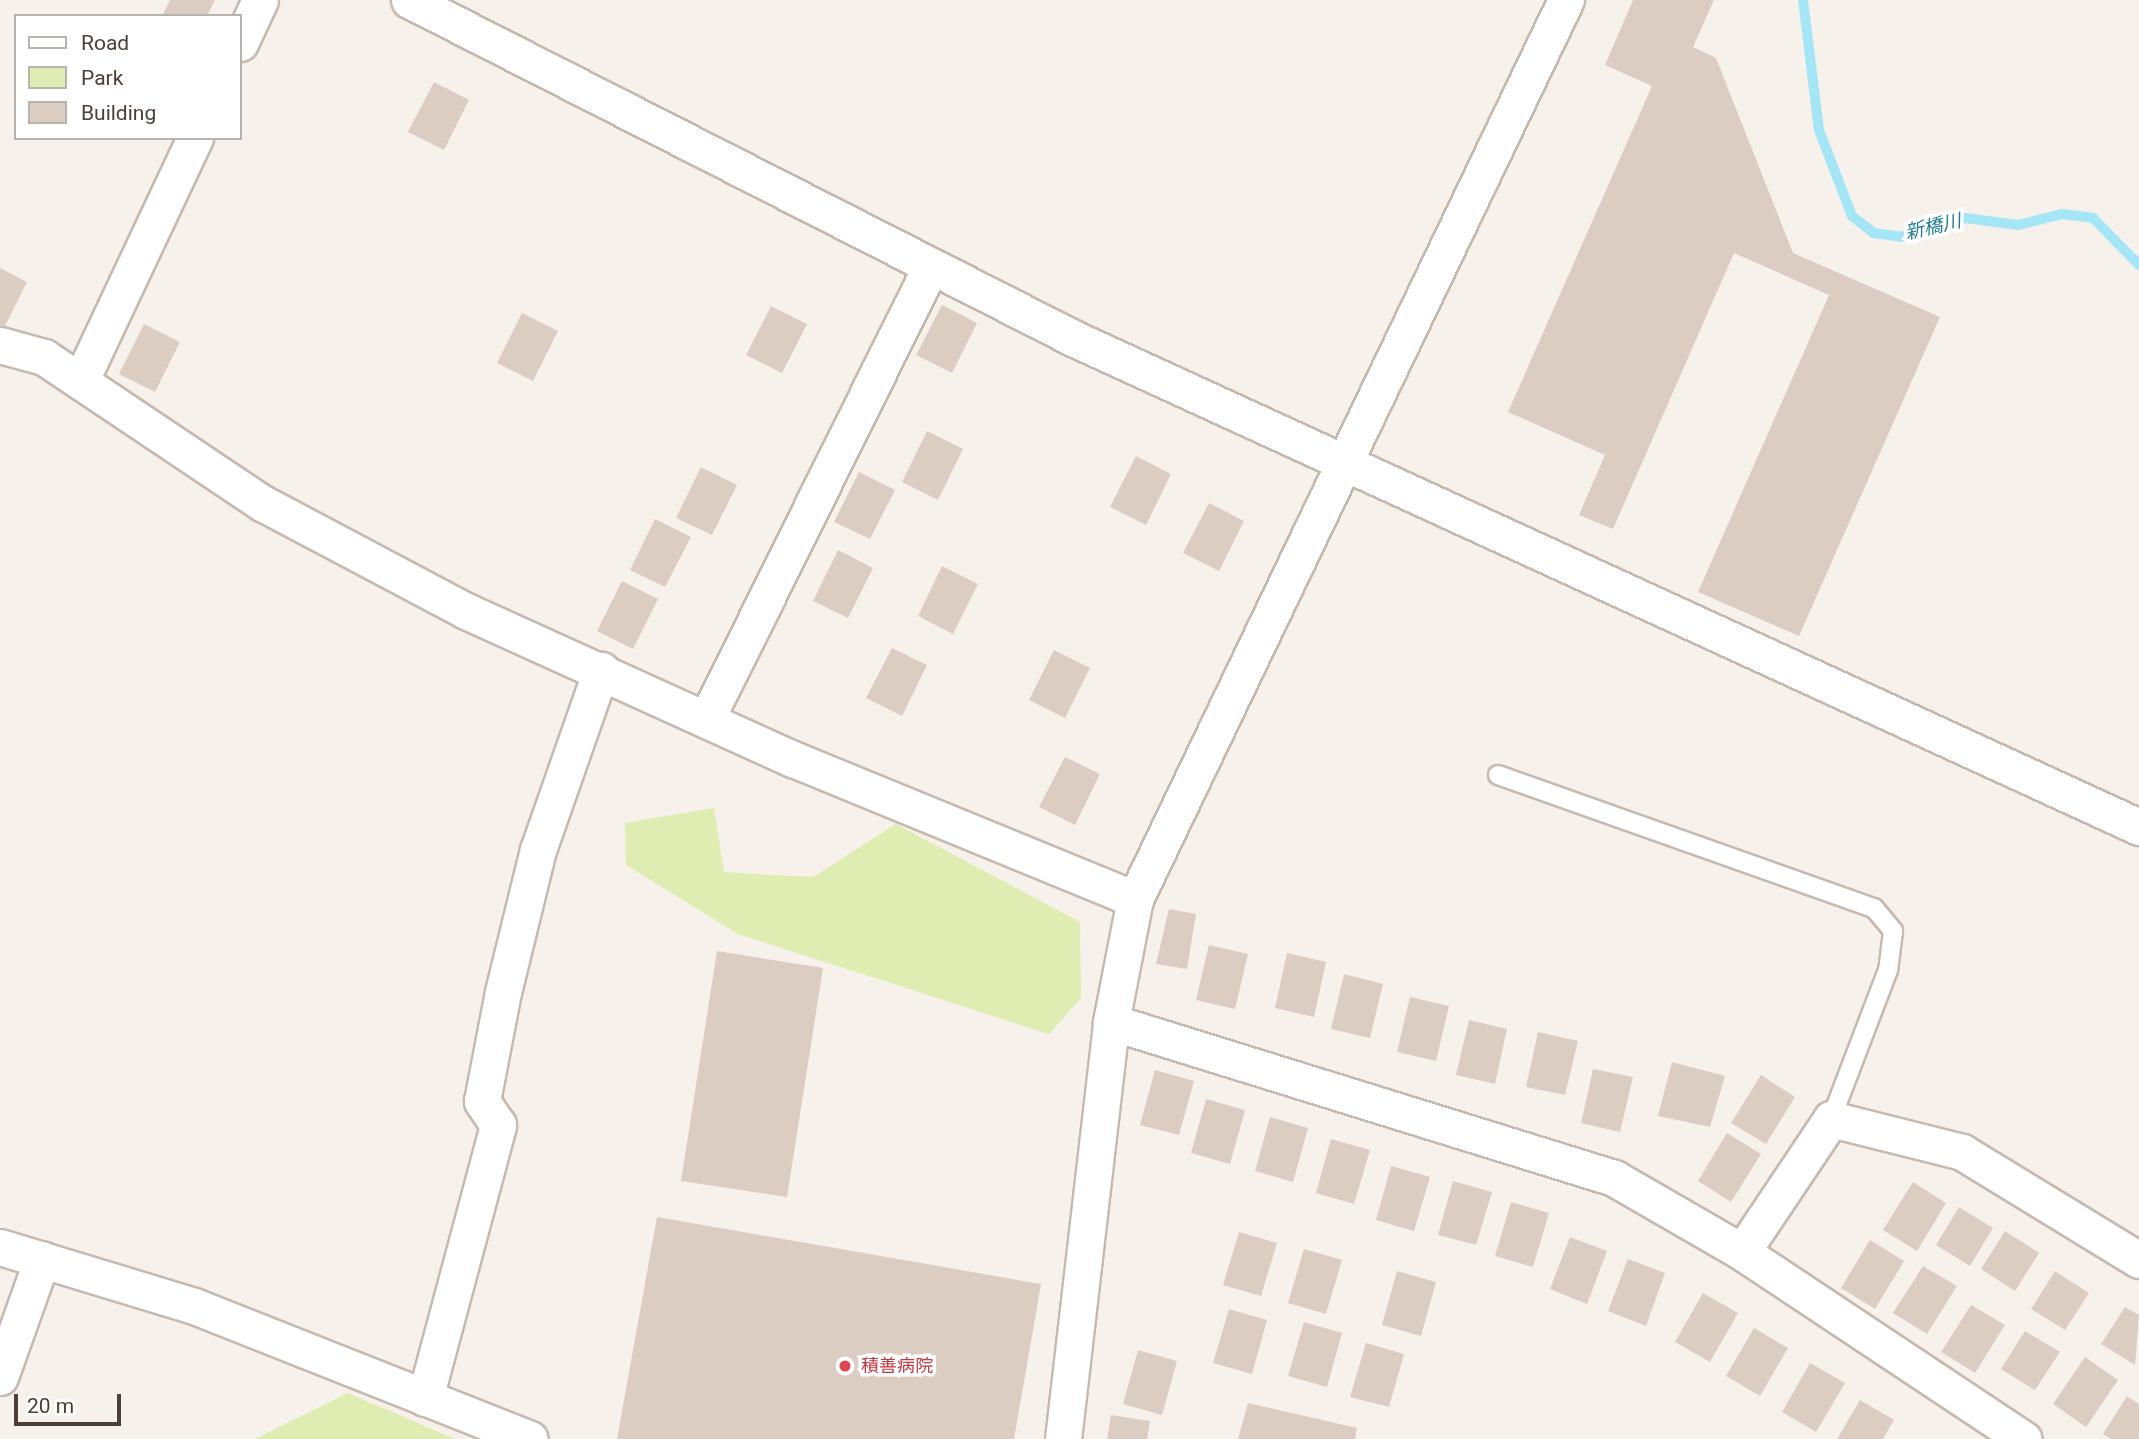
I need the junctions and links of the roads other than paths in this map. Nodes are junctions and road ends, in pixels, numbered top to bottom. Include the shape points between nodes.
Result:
1 (260, 0) edge
2 (409, 0) edge
3 (1566, 0) edge
4 (242, 39) edge
5 (194, 140) edge
6 (931, 266) junction
7 (0, 345) edge
8 (81, 380) junction
9 (1347, 460) junction
10 (601, 670) junction
11 (708, 716) junction
12 (1498, 775) dead end
13 (2139, 828) edge
14 (1135, 899) junction
15 (1111, 1021) junction
16 (1831, 1119) junction
17 (0, 1247) edge
18 (1742, 1252) junction
19 (2137, 1252) edge
20 (42, 1259) junction
21 (0, 1377) edge
22 (425, 1398) junction
23 (530, 1439) edge
24 (1063, 1439) edge
25 (2023, 1439) edge

1 - 4 street
2 - 6 street
3 - 9 street
5 - 8 street
6 - 9 street via 1075,339
6 - 11 street
7 - 8 street via 44,357
8 - 10 street via 264,504 466,611
9 - 13 street
9 - 14 street
10 - 11 street
10 - 22 street via 538,850 503,992 482,1101 498,1125
11 - 14 street via 793,759
12 - 16 lane via 1874,908 1893,931 1888,970
14 - 15 street
15 - 18 street via 1614,1178
15 - 24 street
16 - 18 street
16 - 19 street via 1962,1152
17 - 20 street
18 - 25 street
20 - 21 street
20 - 22 street via 194,1306
22 - 23 street

